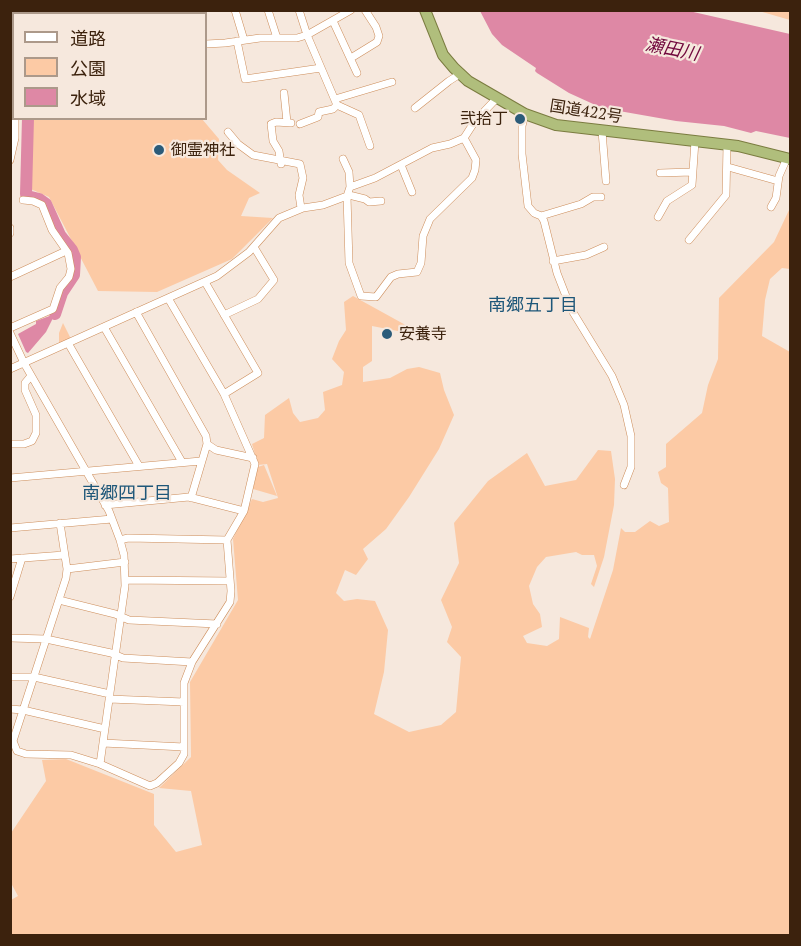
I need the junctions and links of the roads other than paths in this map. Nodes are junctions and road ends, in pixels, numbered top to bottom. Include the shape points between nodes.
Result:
1 (236, 10) edge
2 (268, 10) edge
3 (299, 10) edge
4 (351, 10) edge
5 (365, 10) edge
6 (425, 10) edge
7 (120, 11) edge
8 (107, 12) edge
9 (333, 21) junction
10 (307, 35) junction
11 (277, 38) junction
12 (240, 41) junction
13 (207, 44) edge
14 (351, 58) junction
15 (321, 68) junction
16 (357, 73) dead end
17 (460, 74) junction
18 (392, 82) dead end
19 (284, 93) dead end
20 (496, 99) junction
21 (336, 102) junction
22 (415, 108) dead end
23 (525, 114) junction
24 (15, 120) edge
25 (300, 124) dead end
26 (602, 131) junction
27 (228, 132) dead end
28 (464, 138) junction
29 (695, 141) junction
30 (728, 145) junction
31 (370, 146) dead end
32 (342, 159) dead end
33 (789, 159) edge
34 (10, 160) edge
35 (281, 162) junction
36 (401, 165) junction
37 (728, 167) junction
38 (692, 172) junction
39 (660, 173) dead end
40 (606, 181) dead end
41 (778, 181) junction
42 (350, 187) junction
43 (412, 192) dead end
44 (348, 196) junction
45 (601, 196) dead end
46 (23, 200) dead end
47 (381, 201) dead end
48 (771, 207) dead end
49 (301, 208) junction
50 (541, 216) junction
51 (658, 217) dead end
52 (10, 228) edge
53 (10, 233) edge
54 (689, 240) dead end
55 (254, 247) junction
56 (604, 247) dead end
57 (66, 251) junction
58 (554, 261) junction
59 (10, 277) edge
60 (205, 282) junction
61 (168, 298) junction
62 (136, 312) junction
63 (224, 315) junction
64 (104, 327) junction
65 (10, 330) edge
66 (68, 343) junction
67 (24, 363) junction
68 (10, 369) edge
69 (30, 377) dead end
70 (224, 393) junction
71 (10, 444) edge
72 (207, 444) junction
73 (253, 458) junction
74 (201, 461) junction
75 (182, 462) junction
76 (139, 466) junction
77 (86, 471) junction
78 (10, 478) edge
79 (624, 485) dead end
80 (191, 498) junction
81 (105, 505) junction
82 (244, 511) junction
83 (112, 519) junction
84 (60, 524) junction
85 (10, 528) edge
86 (120, 540) junction
87 (227, 540) junction
88 (64, 555) junction
89 (22, 558) junction
90 (10, 559) edge
91 (124, 562) junction
92 (67, 569) junction
93 (125, 580) junction
94 (230, 581) junction
95 (10, 597) edge
96 (59, 600) junction
97 (122, 617) junction
98 (217, 624) junction
99 (10, 638) edge
100 (46, 639) junction
101 (116, 655) junction
102 (192, 663) junction
103 (10, 677) edge
104 (34, 677) junction
105 (110, 697) junction
106 (184, 702) junction
107 (10, 709) edge
108 (23, 710) junction
109 (105, 729) junction
110 (103, 743) junction
111 (184, 747) junction
112 (100, 764) junction

1 - 12 street
2 - 11 street
3 - 10 street
4 - 9 street
5 - 14 street via 379,36 377,42
6 - 17 highway, 国道422号 via 443,56
7 - 8 street
9 - 10 street
9 - 14 street
10 - 11 street
10 - 15 street
11 - 12 street
12 - 13 street
12 - 15 street via 245,79
14 - 16 street
15 - 21 street
17 - 20 highway, 国道422号
17 - 22 street
18 - 21 street
19 - 35 street via 289,123 271,124
20 - 23 highway, 国道422号
20 - 28 street
21 - 25 street via 333,109 319,112 318,117
21 - 31 street via 359,115
23 - 26 highway, 国道422号 via 556,125
23 - 50 street via 525,197 528,206
24 - 34 street
26 - 29 highway, 国道422号
26 - 40 street
27 - 35 street via 249,153
28 - 36 street via 432,148
28 - 44 street via 476,160 472,178 430,219 417,272 390,278 376,297 361,296 351,271
29 - 30 highway, 国道422号
29 - 38 street
30 - 33 highway, 国道422号
30 - 37 street
32 - 42 street via 349,172
33 - 41 street
35 - 49 street via 300,164
36 - 42 street
36 - 43 street
37 - 41 street
37 - 54 street via 726,195
38 - 39 street
38 - 51 street via 692,185 667,201
41 - 48 street
42 - 44 street
44 - 47 street
44 - 49 street via 323,206
45 - 50 street
46 - 57 street via 42,205
49 - 55 street via 279,218
50 - 58 street
52 - 53 street
55 - 60 street
55 - 63 street via 274,280 258,299
56 - 58 street
57 - 59 street
57 - 65 street via 71,261 69,277 60,288 53,309
58 - 79 street via 571,309 612,376 624,405 631,436 631,467
60 - 61 street
60 - 63 street
61 - 62 street
61 - 70 street
62 - 64 street
62 - 72 street
63 - 70 street via 258,373
64 - 66 street
64 - 75 street
65 - 67 street
66 - 67 street
66 - 76 street
67 - 68 street
67 - 77 street
69 - 71 street via 25,390 36,415 36,433 32,441
70 - 73 street
72 - 73 street via 216,450
72 - 74 street
73 - 82 street
74 - 75 street
74 - 80 street
75 - 76 street
76 - 77 street
77 - 78 street
77 - 81 street
80 - 81 street
80 - 82 street
81 - 83 street
82 - 87 street
83 - 84 street
83 - 86 street
84 - 85 street
84 - 88 street
86 - 87 street
86 - 91 street
87 - 94 street
88 - 89 street
88 - 92 street
89 - 90 street
89 - 95 street
91 - 92 street
91 - 93 street
92 - 96 street
93 - 94 street
93 - 97 street
94 - 98 street via 230,602
96 - 97 street
96 - 100 street
97 - 98 street
97 - 101 street
98 - 102 street
99 - 100 street
100 - 101 street
100 - 104 street
101 - 102 street
101 - 105 street
102 - 106 street via 184,683
103 - 104 street
104 - 105 street
104 - 108 street
105 - 106 street
105 - 109 street
106 - 111 street
107 - 108 street
108 - 109 street
108 - 112 street via 13,741 17,751 71,755
109 - 110 street
110 - 111 street
110 - 112 street
111 - 112 street via 179,763 150,786

